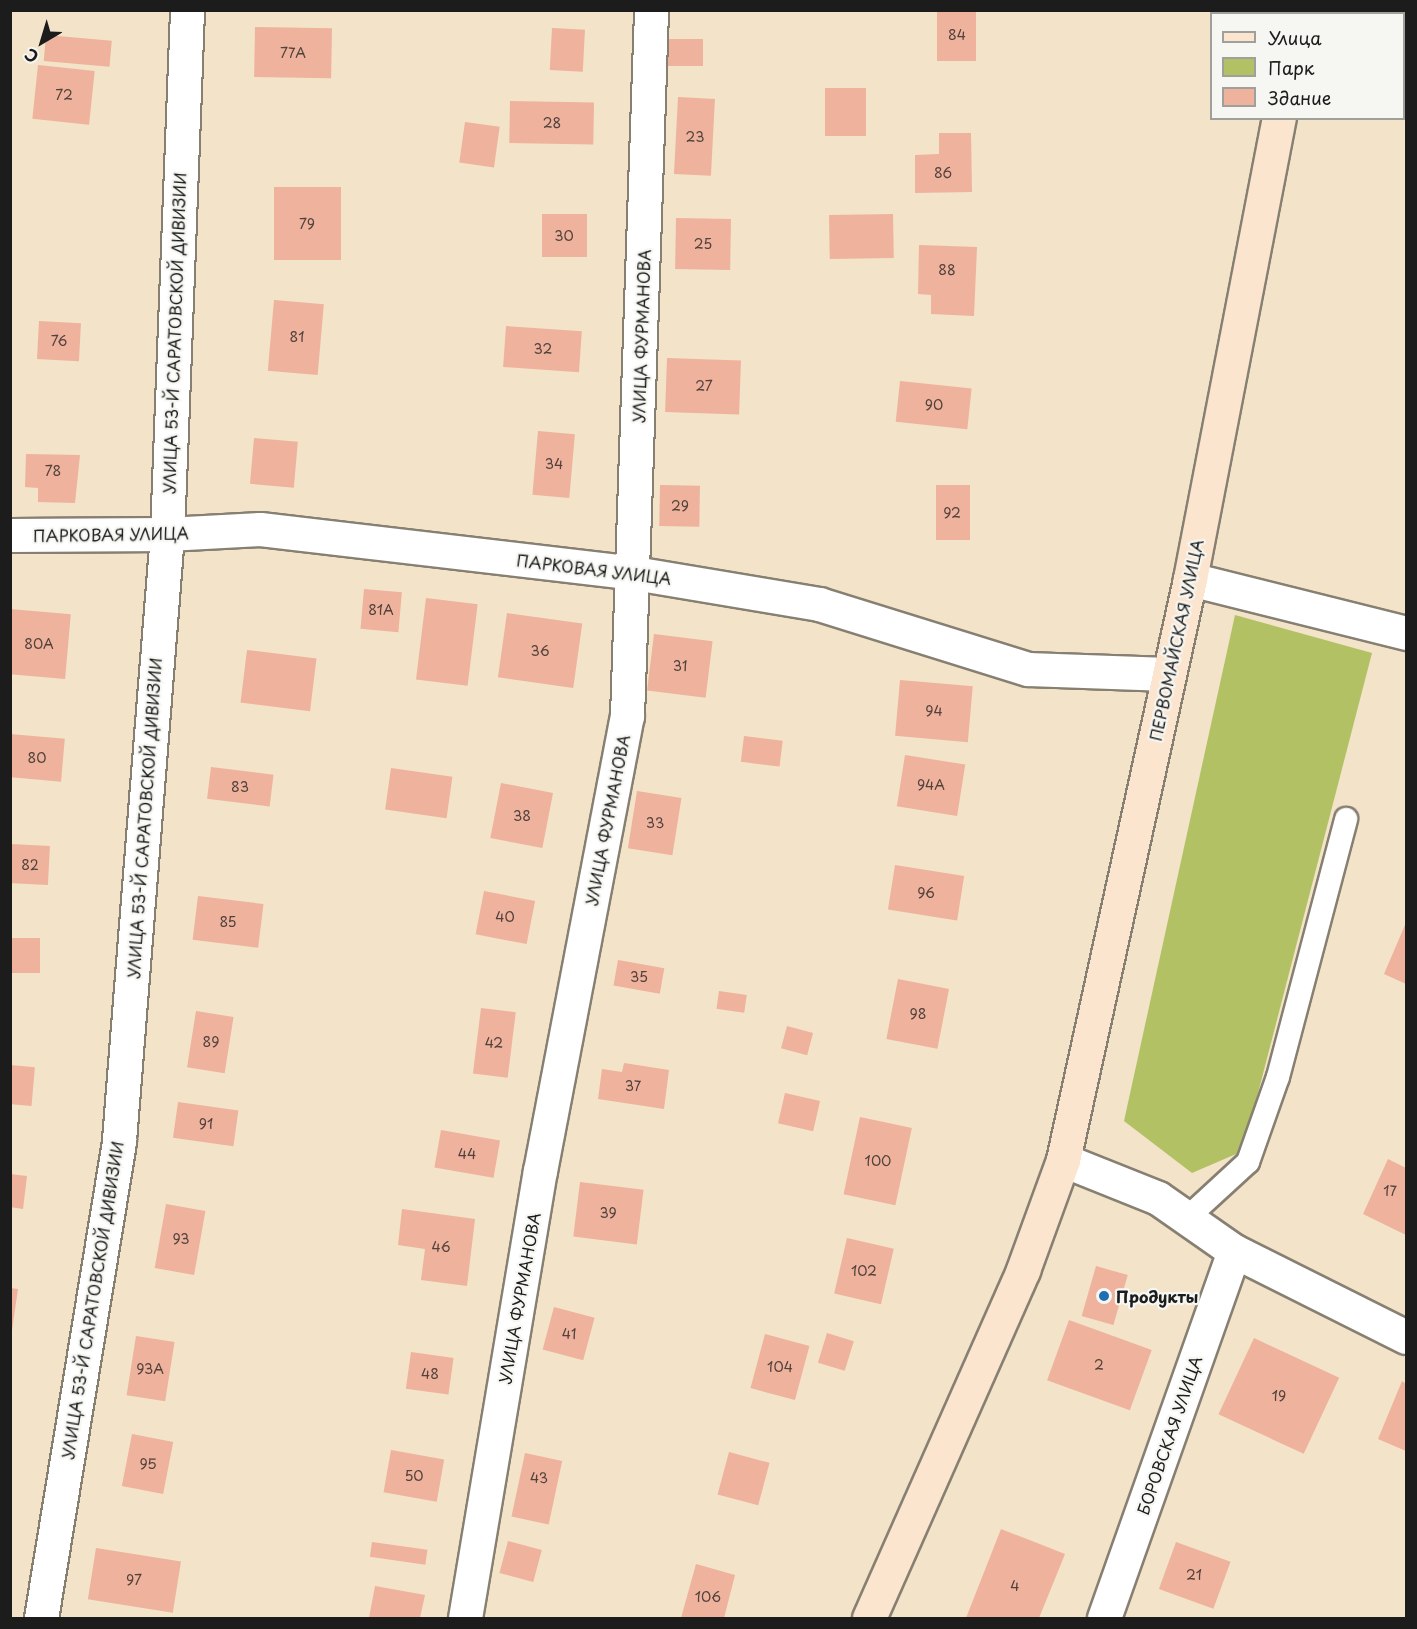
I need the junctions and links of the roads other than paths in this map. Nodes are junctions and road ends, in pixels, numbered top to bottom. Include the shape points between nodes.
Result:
1 (187, 10) edge
2 (651, 10) edge
3 (1279, 120) edge
4 (166, 534) junction
5 (10, 535) edge
6 (634, 573) junction
7 (1190, 579) junction
8 (1407, 633) edge
9 (1168, 674) junction
10 (1346, 819) dead end
11 (1063, 1160) junction
12 (1187, 1218) junction
13 (1234, 1251) junction
14 (1407, 1337) edge
15 (41, 1618) edge
16 (465, 1618) edge
17 (868, 1618) edge
18 (1104, 1618) edge

1 - 4 street, УЛИЦА 53-Й САРАТОВСКОЙ ДИВИЗИИ
2 - 6 street, УЛИЦА ФУРМАНОВА
3 - 7 main road, ПЕРВОМАЙСКАЯ УЛИЦА
4 - 5 street, ПАРКОВАЯ УЛИЦА
4 - 6 street, ПАРКОВАЯ УЛИЦА via 260,529
4 - 15 street, УЛИЦА 53-Й САРАТОВСКОЙ ДИВИЗИИ via 119,1140
6 - 9 street, ПАРКОВАЯ УЛИЦА via 819,604 1028,669
6 - 16 street, УЛИЦА ФУРМАНОВА via 627,716 542,1159
7 - 8 street
7 - 9 main road, ПЕРВОМАЙСКАЯ УЛИЦА
9 - 11 main road, ПЕРВОМАЙСКАЯ УЛИЦА
10 - 12 lane via 1278,1077 1248,1162
11 - 12 street via 1158,1198
11 - 17 main road, ПЕРВОМАЙСКАЯ УЛИЦА via 1023,1270
12 - 13 street
13 - 14 street
13 - 18 street, БОРОВСКАЯ УЛИЦА

